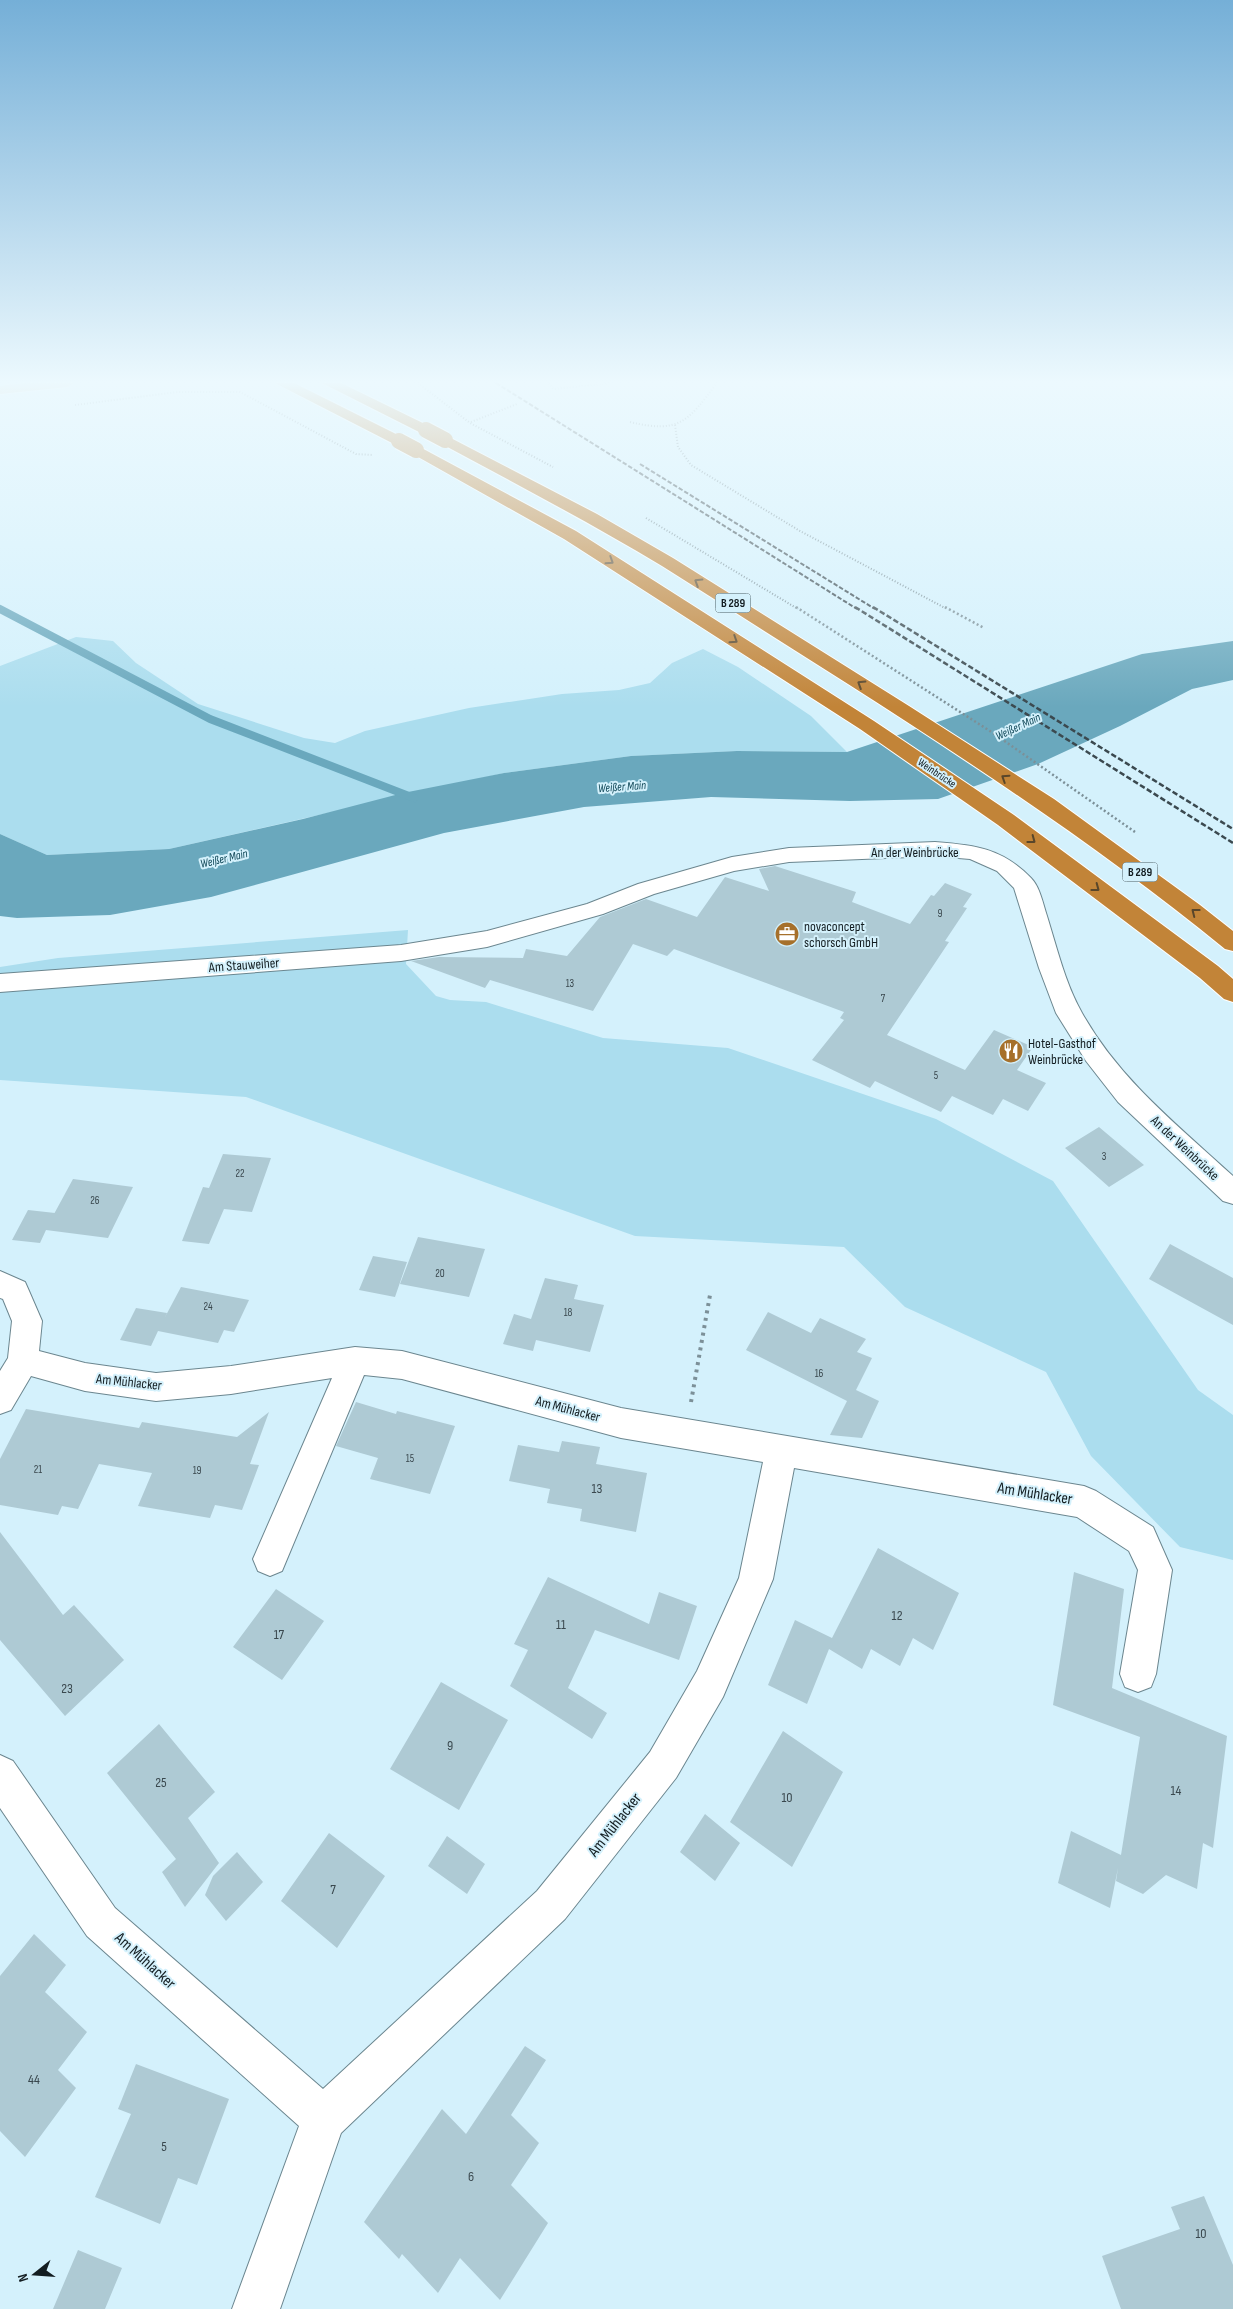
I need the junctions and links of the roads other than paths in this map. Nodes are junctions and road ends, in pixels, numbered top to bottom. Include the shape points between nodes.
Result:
1 (490, 491) edge
2 (540, 491) edge
3 (487, 939) joint
4 (1233, 943) edge
5 (0, 983) edge
6 (1233, 993) edge
7 (1233, 1193) edge
8 (0, 1283) edge
9 (24, 1360) junction
10 (355, 1361) junction
11 (0, 1400) edge
12 (781, 1452) junction
13 (270, 1559) dead end
14 (1138, 1674) dead end
15 (0, 1774) edge
16 (324, 2119) junction
17 (256, 2309) edge

1 -> 6 highway, Weinbrücke / B 289, bridge via 570,535 868,725 1006,820
4 -> 2 highway, B 289, bridge via 1046,804 902,710 667,562
3 - 5 street, Am Stauweiher via 401,953
3 - 7 street, An der Weinbrücke via 595,909 646,889 732,864 790,854 935,849 974,852 1005,866 1026,885 1050,968 1069,1013 1095,1054 1127,1094
8 - 9 street via 14,1291 27,1321
9 - 10 street, Am Mühlacker via 85,1378 156,1387 231,1380
9 - 11 street
10 - 12 street, Am Mühlacker via 402,1365 621,1423
10 - 13 street
12 - 14 street, Am Mühlacker via 1084,1502 1113,1519 1141,1539 1155,1570
12 - 16 street, Am Mühlacker via 756,1579 710,1684 663,1765 551,1906
15 - 16 street, Am Mühlacker via 101,1922
16 - 17 street, Am Mühlacker

